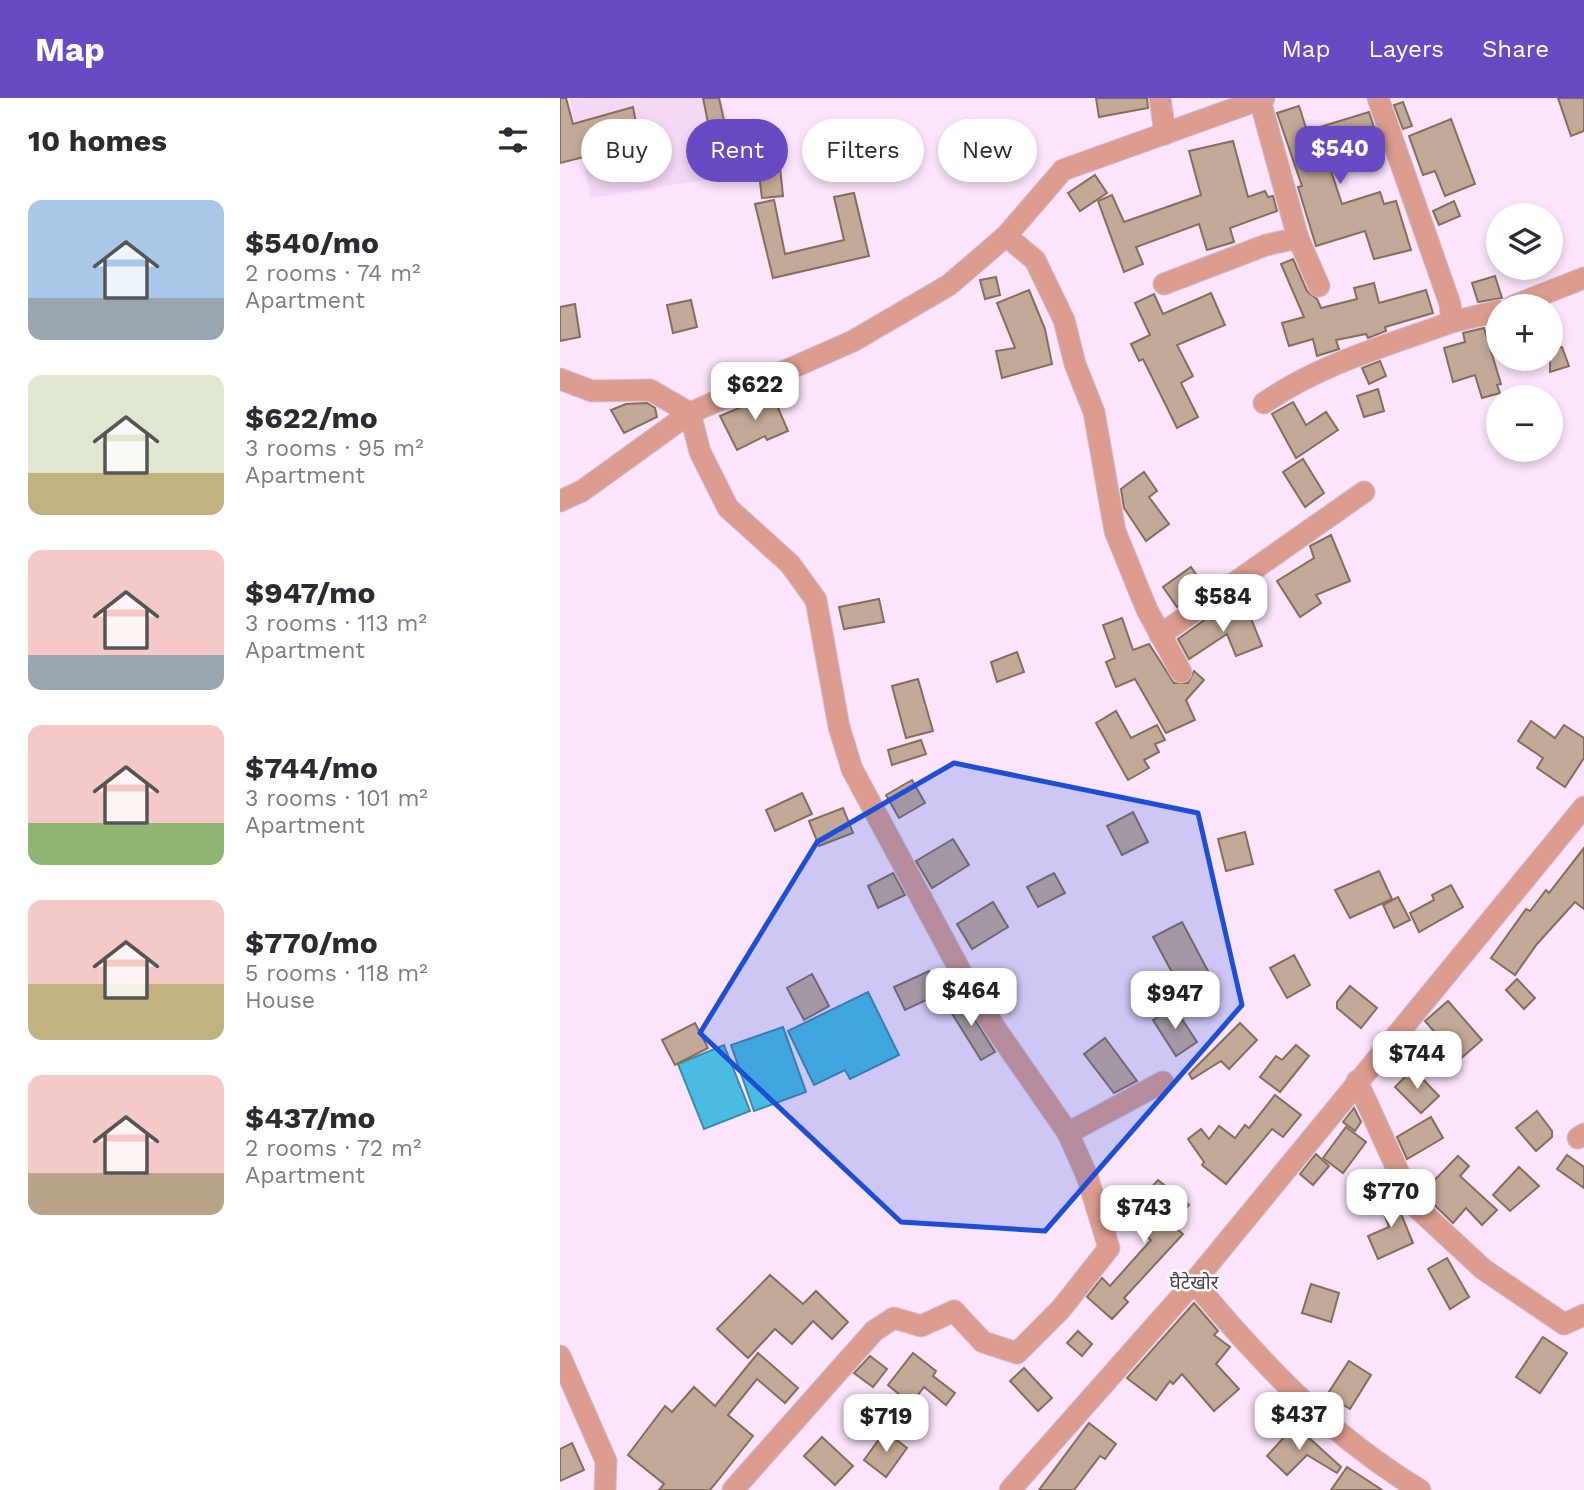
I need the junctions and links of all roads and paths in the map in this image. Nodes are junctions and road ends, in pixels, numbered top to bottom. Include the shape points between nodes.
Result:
1 (1160, 98) edge
2 (1378, 98) edge
3 (1262, 99) edge
4 (1165, 134) junction
5 (1006, 236) junction
6 (1298, 238) junction
7 (1584, 278) edge
8 (1164, 284) dead end
9 (1319, 286) dead end
10 (1543, 294) edge
11 (1486, 314) edge
12 (1452, 322) junction
13 (560, 379) edge
14 (1264, 403) dead end
15 (690, 413) junction
16 (1364, 492) dead end
17 (560, 501) edge
18 (1160, 635) junction
19 (1181, 672) dead end
20 (1584, 807) edge
21 (1357, 1081) junction
22 (1163, 1082) dead end
23 (1068, 1133) junction
24 (1194, 1282) junction
25 (1584, 1315) edge
26 (560, 1356) edge
27 (605, 1490) edge
28 (733, 1490) edge
29 (1010, 1490) edge
30 (1420, 1490) edge

1 - 4 street
2 - 12 street via 1450,304
3 - 4 street
3 - 6 street
4 - 5 street via 1063,170
5 - 15 street via 949,285 853,341
5 - 18 street via 1035,260 1064,320 1094,412 1115,531
6 - 8 street via 1266,245
6 - 9 street
7 - 10 street
11 - 12 street
12 - 14 street via 1330,365 1298,379
13 - 15 street via 592,391 650,390
15 - 17 street via 582,491
15 - 23 street via 701,452 728,509 790,564 816,600 839,727 852,769 962,974
16 - 18 street
18 - 19 street
20 - 21 street
21 - 24 street
21 - 25 street via 1413,1204 1483,1269 1564,1324
22 - 23 street
23 - 28 street via 1109,1248 1061,1310 1017,1353 983,1342 954,1311 921,1326 894,1318 874,1331
24 - 29 street
24 - 30 street via 1256,1356 1327,1425
26 - 27 street via 606,1461

